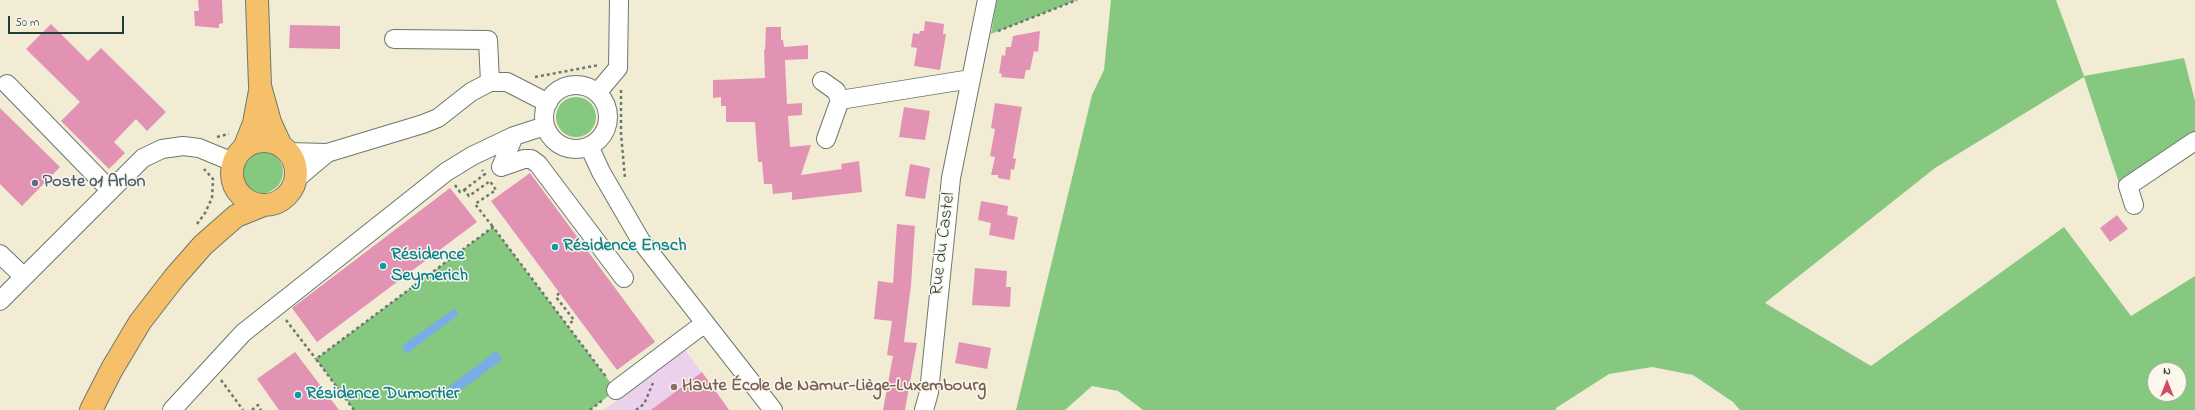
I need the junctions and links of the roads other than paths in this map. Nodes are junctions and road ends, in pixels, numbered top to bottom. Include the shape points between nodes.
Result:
1 (257, 0) edge
2 (620, 0) edge
3 (987, 0) edge
4 (394, 39) dead end
5 (971, 79) junction
6 (822, 81) dead end
7 (490, 82) junction
8 (7, 84) dead end
9 (260, 86) junction
10 (597, 92) junction
11 (840, 100) junction
12 (548, 103) junction
13 (545, 126) junction
14 (514, 136) junction
15 (826, 139) dead end
16 (2195, 141) edge
17 (589, 146) junction
18 (285, 149) junction
19 (327, 153) junction
20 (235, 155) junction
21 (296, 179) junction
22 (110, 190) junction
23 (2134, 205) dead end
24 (261, 206) junction
25 (203, 245) junction
26 (0, 254) edge
27 (24, 277) junction
28 (624, 278) dead end
29 (0, 301) edge
30 (705, 323) junction
31 (616, 390) road end
32 (91, 410) edge
33 (172, 410) edge
34 (773, 410) edge
35 (924, 410) edge

1 - 9 main road
2 - 10 street via 618,68
3 - 5 street, Rue du Castel
4 - 7 street via 488,40
5 - 11 street
5 - 35 street, Rue du Castel via 952,178 929,392
6 - 11 street via 836,91
7 - 12 street via 507,82
7 - 19 street via 471,92 438,118
8 - 22 street
9 - 18 main road via 270,122
9 - 20 main road via 254,123
10 - 12 street via 587,87 570,86 555,94
10 - 17 street via 605,103 609,115 608,122 600,139
11 - 15 street
12 - 13 street via 543,115
13 - 14 street
13 - 17 street via 558,143 568,148 579,149
14 - 28 street via 501,167 524,159 531,159 538,164
14 - 33 street via 446,172 275,306 242,333
16 - 23 street via 2128,186
17 - 30 street via 641,241
18 - 19 street
18 - 20 main road via 273,142 263,141
18 - 21 main road via 296,164
19 - 21 street
20 - 22 street via 183,146 162,149 143,158
20 - 24 main road via 235,188 242,197
20 - 25 main road via 224,208
21 - 24 main road via 292,190 284,199
22 - 27 street
24 - 25 main road via 236,216
25 - 32 main road via 140,322 112,368
26 - 27 street
27 - 29 street
30 - 31 street
30 - 34 street

